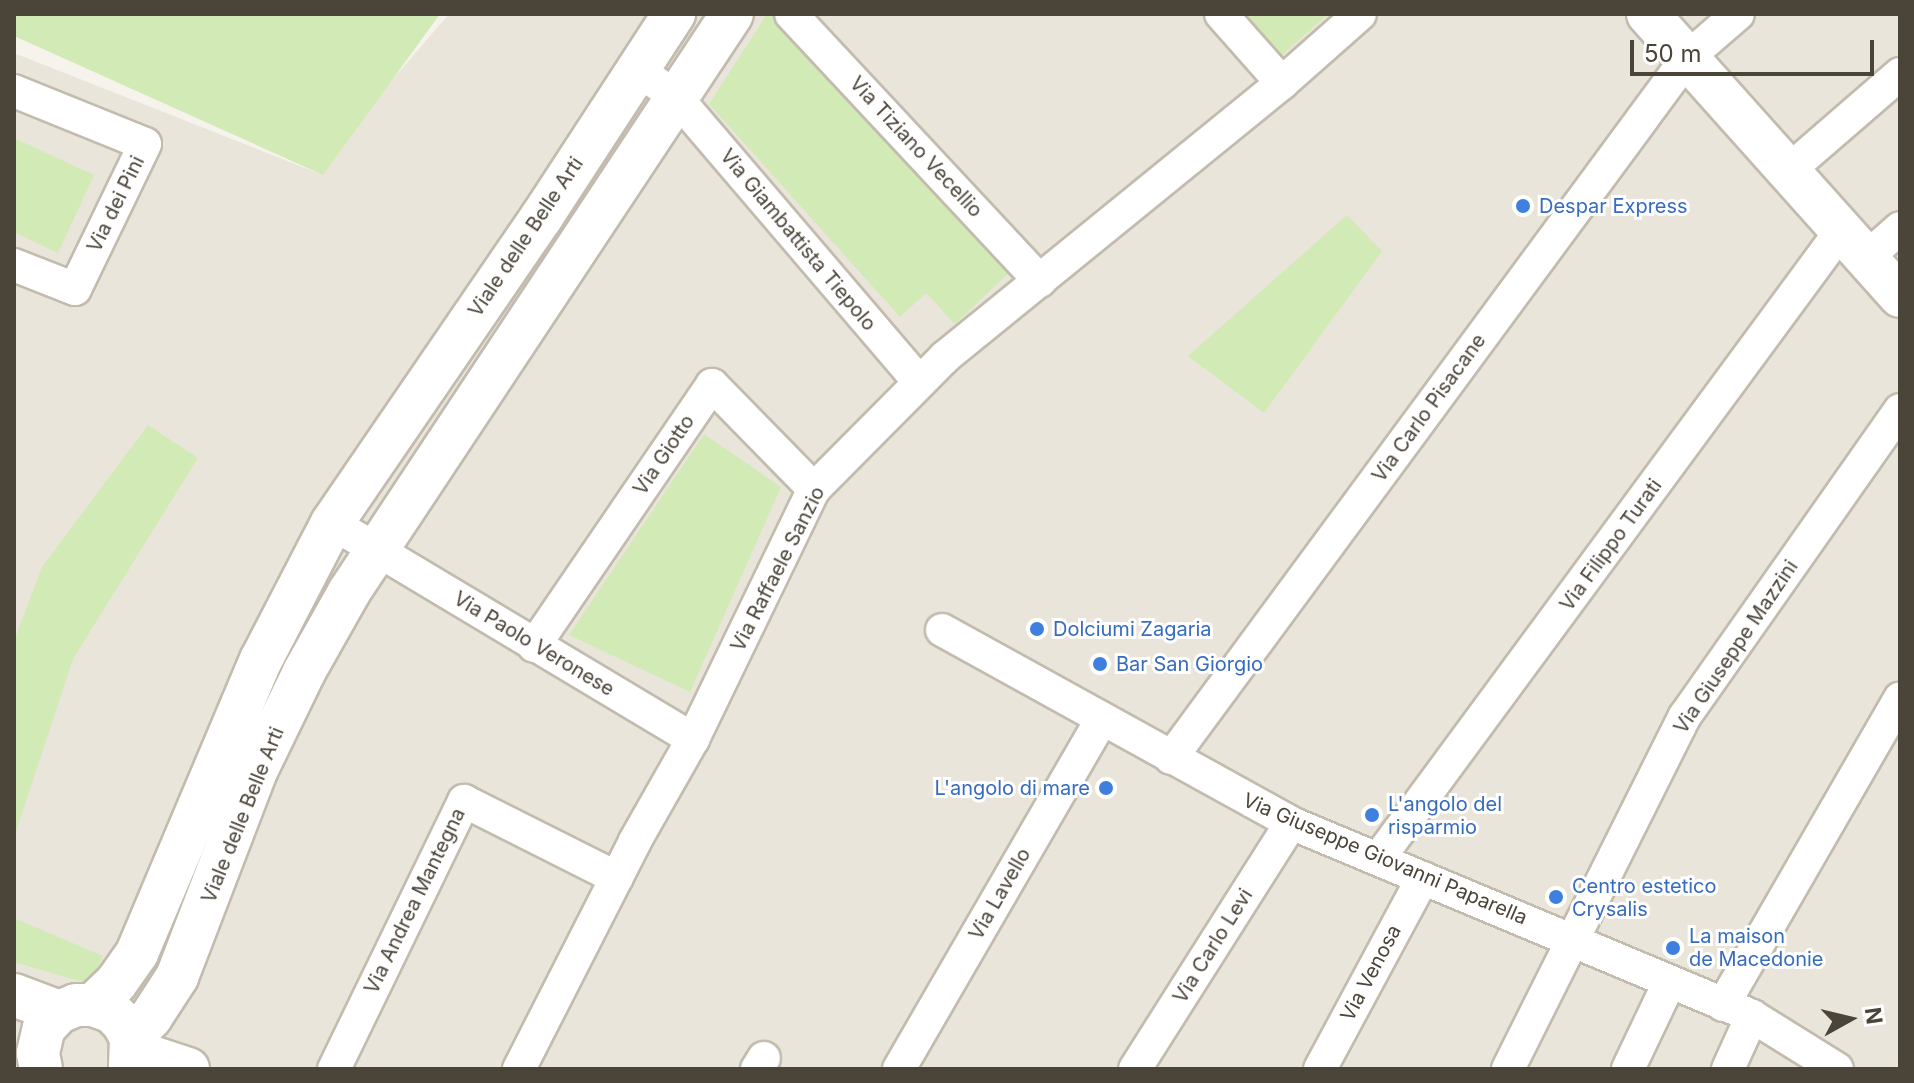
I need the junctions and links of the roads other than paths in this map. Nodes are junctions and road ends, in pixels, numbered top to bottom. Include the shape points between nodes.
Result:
1 (674, 14) edge
2 (732, 14) edge
3 (791, 14) edge
4 (1221, 14) edge
5 (1360, 14) edge
6 (1648, 14) edge
7 (1738, 14) edge
8 (1687, 58) junction
9 (638, 70) junction
10 (1900, 74) edge
11 (1282, 83) junction
12 (14, 91) edge
13 (676, 97) junction
14 (1788, 171) junction
15 (1900, 228) edge
16 (1853, 246) junction
17 (14, 265) edge
18 (1040, 281) junction
19 (1900, 296) edge
20 (919, 382) junction
21 (1900, 410) edge
22 (814, 489) junction
23 (332, 523) junction
24 (375, 548) junction
25 (942, 630) dead end
26 (534, 646) junction
27 (1900, 699) edge
28 (1102, 719) junction
29 (693, 739) junction
30 (1171, 758) junction
31 (1291, 823) junction
32 (1379, 858) junction
33 (617, 878) junction
34 (1423, 878) junction
35 (1572, 939) junction
36 (1669, 983) junction
37 (14, 995) edge
38 (76, 1008) junction
39 (1738, 1010) junction
40 (131, 1053) edge
41 (35, 1060) edge
42 (188, 1069) edge
43 (334, 1069) edge
44 (519, 1069) edge
45 (899, 1069) edge
46 (1135, 1069) edge
47 (1320, 1069) edge
48 (1508, 1069) edge
49 (1628, 1069) edge
50 (1728, 1069) edge
51 (1837, 1069) edge

1 - 9 street, Viale delle Belle Arti
2 - 13 street, Viale delle Belle Arti
3 - 18 street, Via Tiziano Vecellio
4 - 11 street
5 - 11 street, Via Raffaele Sanzio
6 - 8 street
7 - 8 street, Via Carlo Pisacane
8 - 14 street
8 - 30 street, Via Carlo Pisacane
9 - 13 street
9 - 23 street, Viale delle Belle Arti
10 - 14 street
11 - 18 street, Via Raffaele Sanzio
12 - 17 street, Via dei Pini via 145,144 75,289
13 - 20 street, Via Giambattista Tiepolo
13 - 24 street, Viale delle Belle Arti
14 - 16 street
15 - 16 street, Via Filippo Turati
16 - 19 street
16 - 32 street, Via Filippo Turati
18 - 20 street, Via Raffaele Sanzio
20 - 22 street, Via Raffaele Sanzio
21 - 35 street, Via Giuseppe Mazzini via 1685,716
22 - 26 street, Via Giotto via 712,385
22 - 29 street, Via Raffaele Sanzio
23 - 24 street
23 - 38 street, Viale delle Belle Arti via 248,688 137,953 116,983
24 - 26 street, Via Paolo Veronese
24 - 40 street, Viale delle Belle Arti via 304,672 257,769 177,977
25 - 28 street, Via Giuseppe Giovanni Paparella
26 - 29 street, Via Paolo Veronese
27 - 39 street
28 - 30 street, Via Giuseppe Giovanni Paparella
28 - 45 street, Via Lavello
29 - 33 street, Via Raffaele Sanzio
30 - 31 street, Via Giuseppe Giovanni Paparella
31 - 32 street, Via Giuseppe Giovanni Paparella
31 - 46 street, Via Carlo Levi
32 - 34 street, Via Giuseppe Giovanni Paparella
33 - 43 street, Via Andrea Mantegna via 464,801
33 - 44 street, Via Raffaele Sanzio
34 - 35 street, Via Giuseppe Giovanni Paparella
34 - 47 street, Via Venosa
35 - 36 street, Via Giuseppe Giovanni Paparella
35 - 48 street, Via Giuseppe Mazzini
36 - 39 street, Via Giuseppe Giovanni Paparella
36 - 49 street
37 - 38 street
38 - 40 street via 112,1012
38 - 41 street, Viale delle Belle Arti via 44,1028
39 - 50 street
39 - 51 street, Via Giuseppe Giovanni Paparella
40 - 42 street

